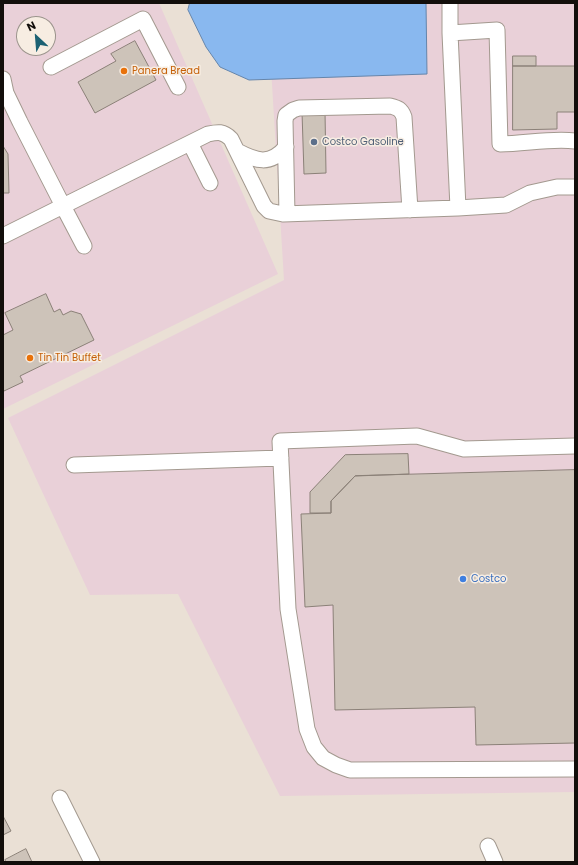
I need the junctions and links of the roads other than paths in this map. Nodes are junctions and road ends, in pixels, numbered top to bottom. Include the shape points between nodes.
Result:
1 (450, 3) edge
2 (450, 33) junction
3 (51, 67) dead end
4 (178, 87) dead end
5 (4, 88) edge
6 (575, 141) edge
7 (190, 143) junction
8 (286, 147) junction
9 (237, 151) junction
10 (210, 183) dead end
11 (575, 187) edge
12 (63, 206) junction
13 (458, 208) junction
14 (410, 210) junction
15 (287, 214) junction
16 (3, 236) edge
17 (84, 246) dead end
18 (575, 446) edge
19 (281, 458) junction
20 (74, 465) dead end
21 (575, 769) edge
22 (60, 798) dead end
23 (488, 846) dead end
24 (92, 862) edge
25 (495, 862) edge

1 - 2 street
2 - 6 street via 497,30 500,144
2 - 13 street
3 - 4 street via 143,19
5 - 12 street
7 - 9 street via 217,132 226,134
7 - 10 street
7 - 12 street
8 - 9 street via 280,154 264,160
8 - 14 street via 286,115 293,110 390,106 398,108 404,117
8 - 15 street
9 - 15 street via 264,206 269,211
11 - 13 street via 557,187 530,193 506,205
12 - 16 street
12 - 17 street
13 - 14 street
14 - 15 street
18 - 19 street via 464,449 417,436 280,441
19 - 20 street
19 - 21 street via 288,609 307,728 314,747 323,758 350,770
22 - 24 street
23 - 25 street

